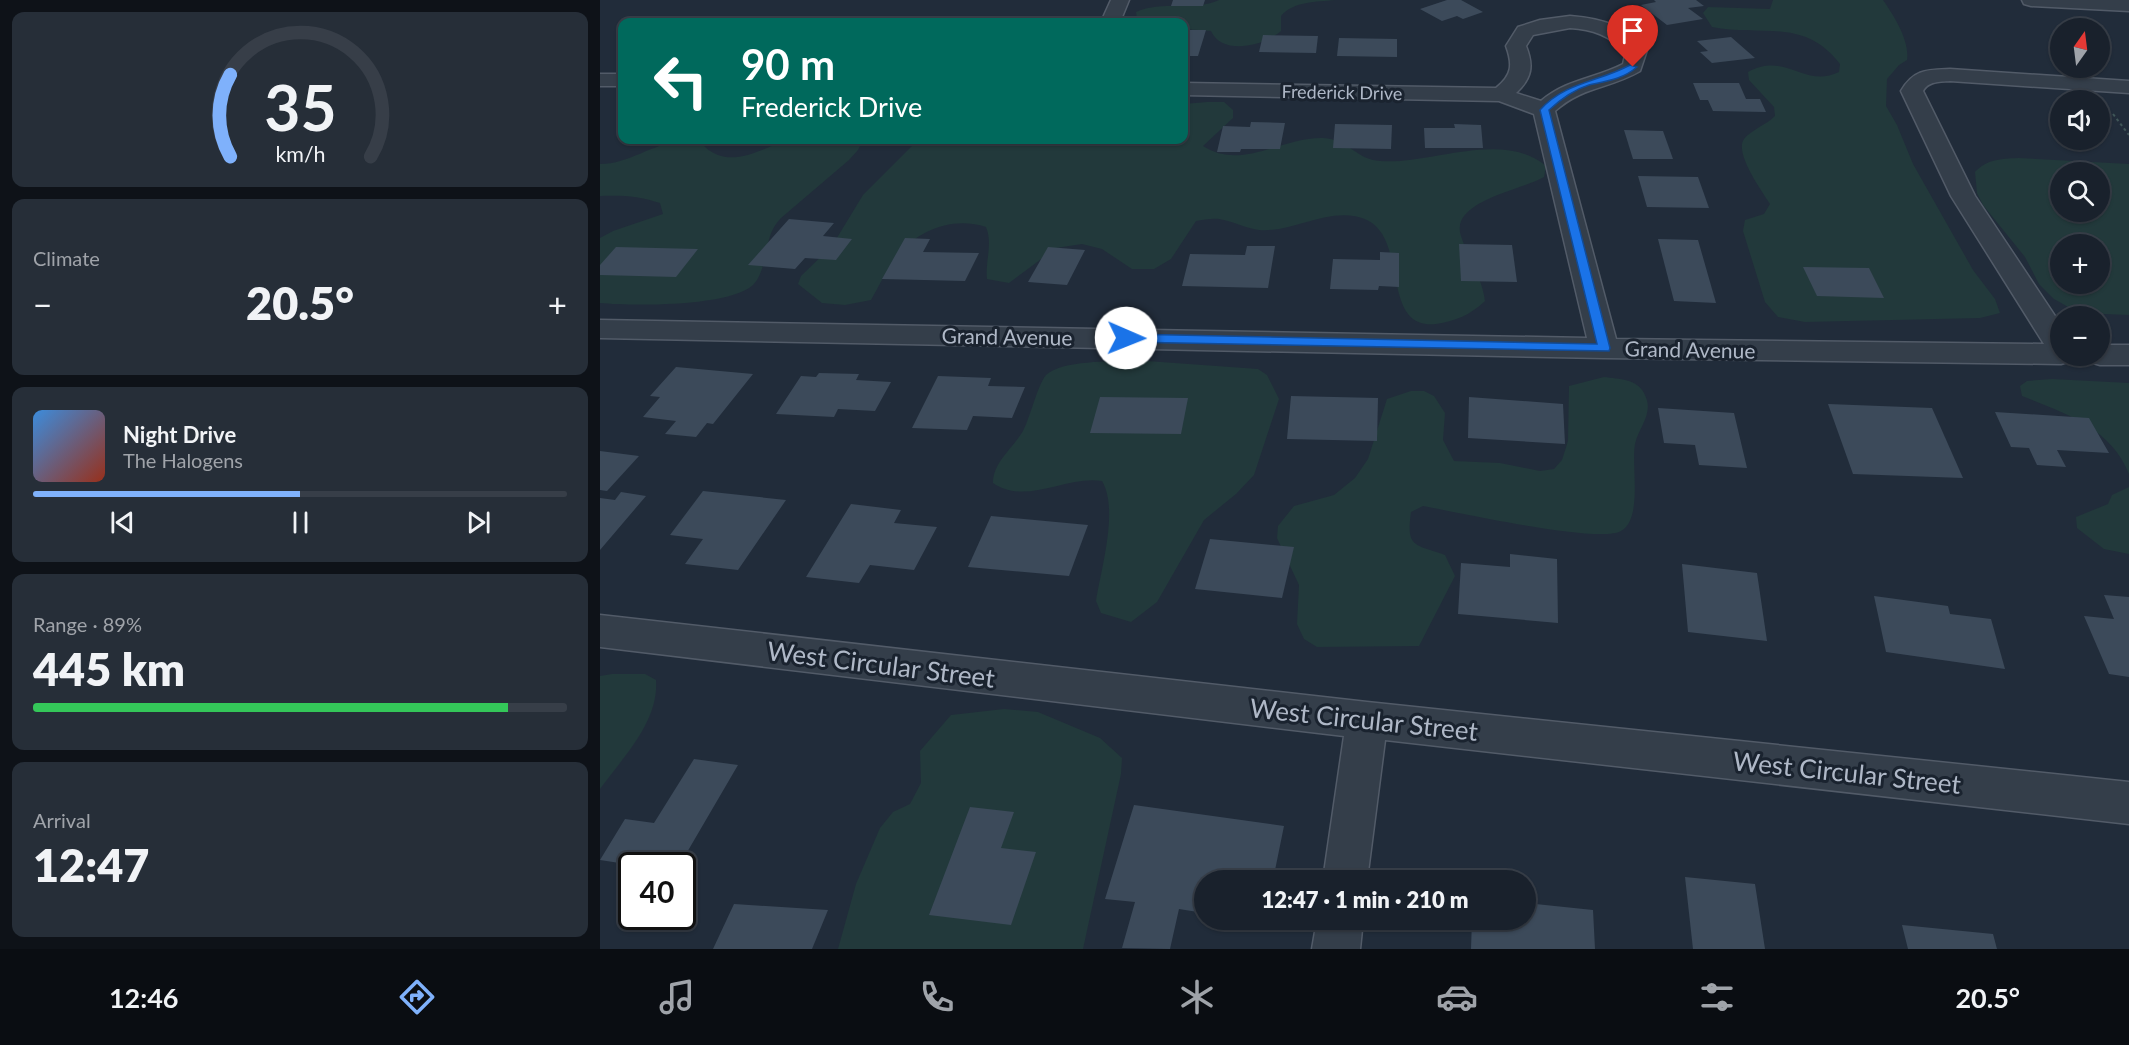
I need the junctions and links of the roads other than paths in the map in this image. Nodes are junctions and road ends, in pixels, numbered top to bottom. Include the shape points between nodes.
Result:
1 (1120, 0) edge
2 (2031, 0) edge
3 (2129, 5) edge
4 (1113, 18) edge
5 (600, 80) edge
6 (618, 80) edge
7 (2129, 87) edge
8 (1188, 89) edge
9 (1501, 95) junction
10 (1544, 110) junction
11 (611, 329) edge
12 (2050, 330) edge
13 (1604, 348) junction
14 (600, 353) edge
15 (2050, 354) edge
16 (2110, 355) edge
17 (2129, 355) edge
18 (600, 631) edge
19 (1367, 720) junction
20 (2129, 803) edge
21 (1346, 870) edge
22 (1339, 930) edge
23 (1336, 949) edge

1 - 4 street
2 - 3 street
5 - 6 street
7 - 12 street via 1950,75 1930,76 1917,82 1912,92 1963,196
8 - 9 street, Frederick Drive
9 - 10 street, Frederick Drive
9 - 10 street via 1519,80 1523,63 1516,46 1525,31 1548,23 1600,26 1622,36 1637,50 1633,67 1613,78 1562,94
10 - 13 street
11 - 13 street, Grand Avenue
11 - 14 street
13 - 15 street, Grand Avenue
16 - 17 street
18 - 19 street, West Circular Street
19 - 20 street, West Circular Street
19 - 21 street
22 - 23 street

